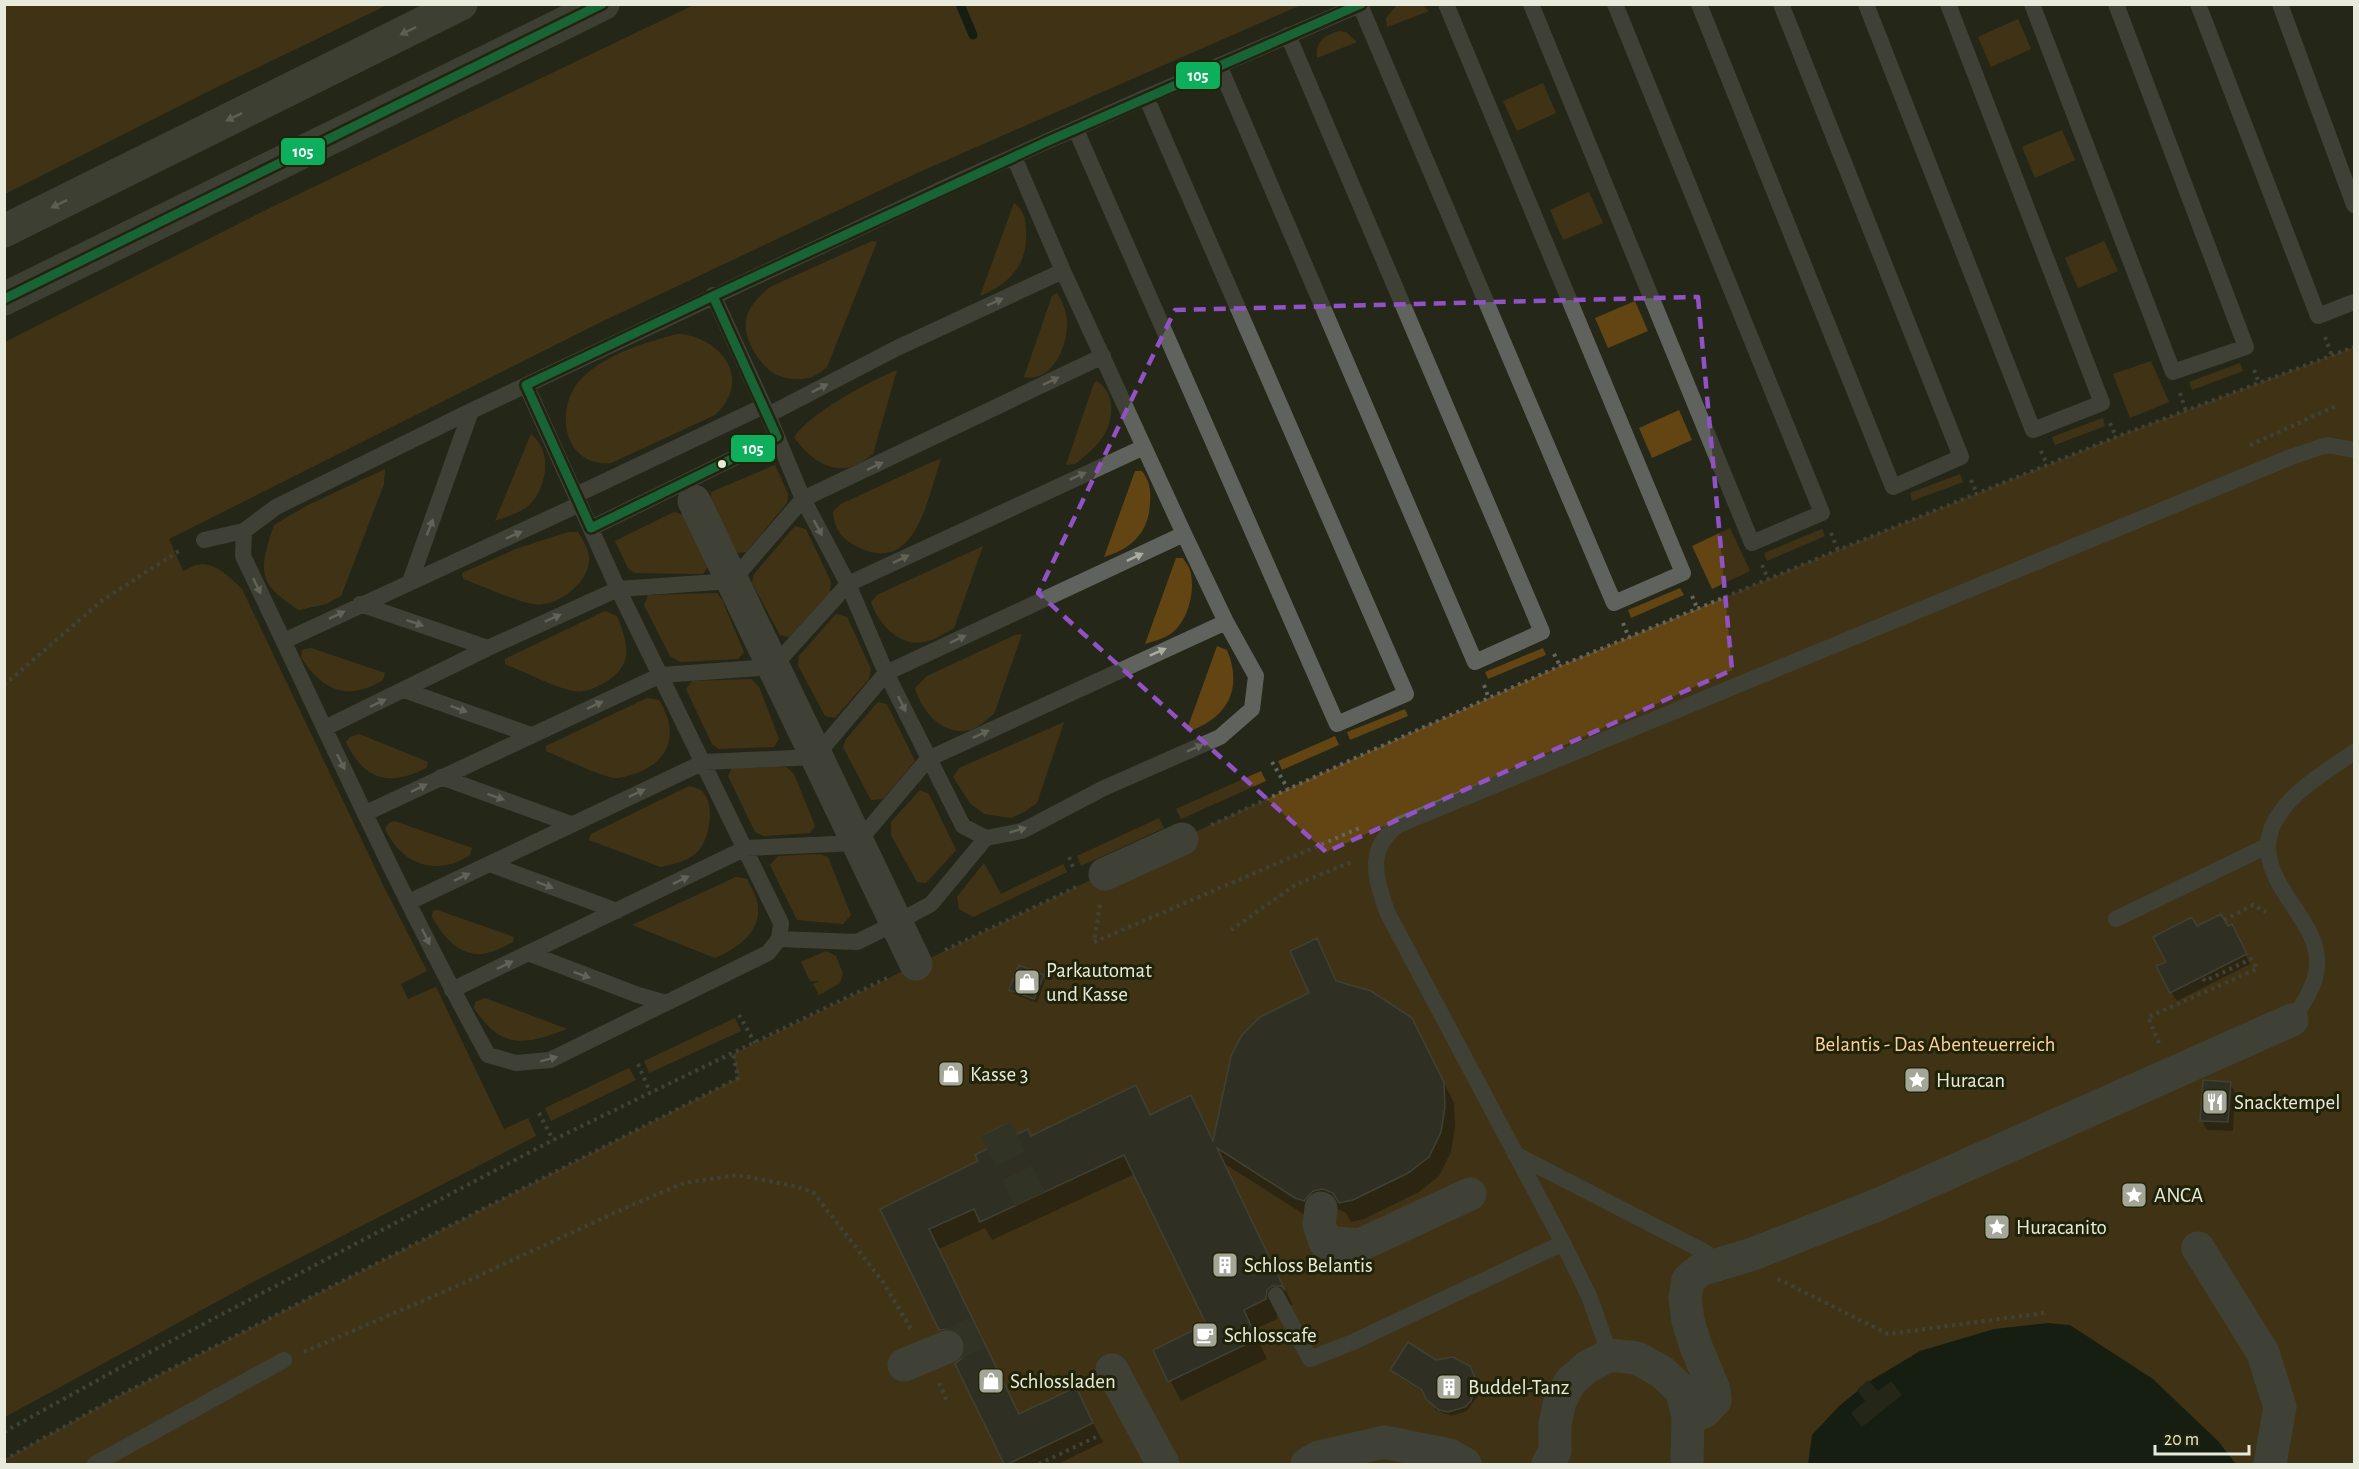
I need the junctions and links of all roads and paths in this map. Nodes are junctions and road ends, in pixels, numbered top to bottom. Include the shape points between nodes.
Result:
1 (461, 4) edge
2 (603, 4) edge
3 (1446, 4) edge
4 (1532, 4) edge
5 (1615, 4) edge
6 (1699, 4) edge
7 (1781, 4) edge
8 (1866, 4) edge
9 (1948, 4) edge
10 (2032, 4) edge
11 (2116, 4) edge
12 (2198, 4) edge
13 (2280, 4) edge
14 (1361, 5) edge
15 (1288, 35) junction
16 (1219, 65) junction
17 (1146, 97) junction
18 (1076, 129) junction
19 (1014, 157) junction
20 (2355, 205) edge
21 (4, 231) edge
22 (1063, 271) junction
23 (713, 295) junction
24 (4, 300) edge
25 (2355, 302) edge
26 (2355, 347) edge
27 (1103, 356) junction
28 (526, 385) junction
29 (471, 411) junction
30 (766, 411) junction
31 (777, 437) junction
32 (1144, 447) junction
33 (2355, 450) edge
34 (803, 499) junction
35 (578, 500) junction
36 (694, 501) dead end
37 (591, 528) junction
38 (244, 531) junction
39 (1184, 534) junction
40 (204, 540) joint
41 (732, 580) junction
42 (410, 582) junction
43 (848, 584) junction
44 (618, 589) junction
45 (360, 604) junction
46 (1226, 622) junction
47 (284, 640) junction
48 (488, 648) junction
49 (773, 667) junction
50 (886, 673) junction
51 (661, 675) junction
52 (4, 685) edge
53 (404, 690) junction
54 (325, 728) junction
55 (531, 735) junction
56 (2355, 752) edge
57 (815, 757) junction
58 (928, 759) junction
59 (704, 762) junction
60 (1272, 762) dead end
61 (441, 777) junction
62 (1287, 789) junction
63 (366, 813) junction
64 (571, 824) junction
65 (986, 838) junction
66 (1182, 839) joint
67 (857, 843) junction
68 (2267, 846) junction
69 (746, 848) junction
70 (1377, 852) junction
71 (490, 864) junction
72 (1105, 874) joint
73 (409, 902) junction
74 (617, 911) junction
75 (2268, 914) dead end
76 (2116, 919) dead end
77 (2224, 920) dead end
78 (896, 923) junction
79 (995, 926) dead end
80 (1231, 930) dead end
81 (779, 939) junction
82 (528, 953) junction
83 (916, 964) dead end
84 (2202, 977) dead end
85 (452, 990) junction
86 (666, 1003) junction
87 (837, 1003) dead end
88 (739, 1015) dead end
89 (2292, 1020) joint
90 (755, 1043) junction
91 (733, 1054) junction
92 (638, 1064) dead end
93 (2172, 1074) junction
94 (650, 1092) junction
95 (539, 1113) dead end
96 (553, 1140) junction
97 (1515, 1154) junction
98 (1470, 1194) dead end
99 (1321, 1208) dead end
100 (1563, 1243) junction
101 (2198, 1248) dead end
102 (1753, 1254) junction
103 (1720, 1263) junction
104 (1276, 1295) dead end
105 (2044, 1313) dead end
106 (1610, 1355) junction
107 (284, 1360) joint
108 (1112, 1370) dead end
109 (947, 1401) dead end
110 (1688, 1417) junction
111 (4, 1432) edge
112 (1098, 1436) dead end
113 (4, 1460) edge
114 (95, 1464) edge
115 (1039, 1464) edge
116 (1163, 1464) edge
117 (1306, 1464) edge
118 (1465, 1464) edge
119 (1548, 1464) edge
120 (1687, 1464) edge
121 (2270, 1464) edge

1 -> 21 highway
2 - 24 highway
3 - 14 lane via 1683,573 1614,603
4 - 5 lane via 1752,543 1822,513
6 - 7 lane via 1893,487 1961,457
8 - 9 lane via 2033,430 2102,404
10 - 11 lane via 2173,372 2246,347
12 - 25 lane via 2318,316
13 - 20 lane
14 - 15 lane
15 - 16 lane
15 - 16 lane via 1542,632 1475,662
16 - 17 lane
17 - 18 lane
17 - 18 lane via 1406,694 1336,724
18 - 19 lane
19 - 22 lane
19 - 23 lane
22 - 27 lane
30 -> 22 lane
23 - 28 lane
23 - 30 lane
26 - 62 path via 2116,437 1848,546 1560,666
27 - 32 lane
34 -> 27 lane
28 - 29 lane
28 - 35 lane
29 - 38 lane via 276,507
42 -> 29 lane
30 - 31 lane
30 - 35 lane
31 - 34 lane
31 - 37 lane
32 - 39 lane
43 -> 32 lane
33 - 70 lane via 2327,446 2269,466 1398,825 1384,836
34 - 41 lane
34 -> 43 lane
35 - 37 lane
42 -> 35 lane
36 - 41 street
37 - 44 lane
38 - 40 lane
38 -> 47 lane via 243,556
39 - 46 lane
50 -> 39 lane
40 - 52 path via 175,553 104,599
41 - 44 lane
41 - 49 street
42 - 45 lane
43 - 49 lane
43 - 50 lane
48 -> 44 lane
44 - 51 lane
47 -> 45 lane
45 -> 48 lane
58 -> 46 lane
65 -> 46 lane via 1022,831 1104,788 1220,736 1252,710 1256,675
47 - 54 lane
48 - 53 lane
49 - 51 lane
49 - 57 street
50 - 57 lane
50 -> 58 lane
55 -> 51 lane
51 - 59 lane
54 -> 53 lane
53 -> 55 lane
54 -> 63 lane
55 - 61 lane
56 - 68 lane via 2319,777 2280,813
57 - 59 lane
57 - 67 street
58 - 65 lane via 963,826
58 - 67 lane
64 -> 59 lane
59 - 69 lane
60 - 62 path
63 -> 61 lane
61 -> 64 lane
62 - 66 path
63 - 73 lane
64 - 71 lane
65 - 78 lane via 931,904
66 - 72 street
67 - 69 lane
67 - 78 street
68 - 76 lane
68 - 89 lane via 2276,878 2317,954 2313,984
74 -> 69 lane
69 - 81 lane via 781,923
70 - 80 path via 1295,885
70 - 97 lane via 1377,880 1387,912
73 -> 71 lane
71 -> 74 lane
72 - 79 path
73 -> 85 lane
74 - 82 lane
75 - 77 path via 2253,905
78 - 81 lane via 857,942
78 - 83 street
81 - 86 lane via 768,953
85 -> 82 lane
82 -> 86 lane
84 - 93 path via 2205,981 2251,958 2257,969 2148,1017
85 -> 86 lane via 488,1055 516,1064 550,1060
87 - 90 path
88 - 90 path
89 - 93 street
90 - 91 path
91 - 94 path
91 - 113 path via 738,1077 126,1392
92 - 94 path
93 - 102 street via 1877,1205
94 - 96 path
95 - 96 path
96 - 111 path
97 - 100 lane
97 - 103 lane
98 - 99 street via 1360,1245 1325,1242 1319,1224
100 - 104 lane via 1310,1359
100 - 106 lane via 1589,1296
101 - 121 street via 2263,1353 2280,1407
102 - 103 street
102 - 105 path via 1761,1270 1888,1334
103 - 110 street via 1700,1270 1688,1280 1688,1321 1714,1390 1714,1400 1704,1412
106 - 110 street via 1637,1358 1662,1372 1682,1391
106 - 119 street via 1587,1366 1570,1382 1560,1401 1555,1452
107 - 109 path via 684,1183 737,1175 813,1192 883,1282 926,1355
107 - 114 lane
108 - 116 street
110 - 120 street
112 - 115 path
117 - 118 street via 1319,1457 1384,1442 1449,1455

